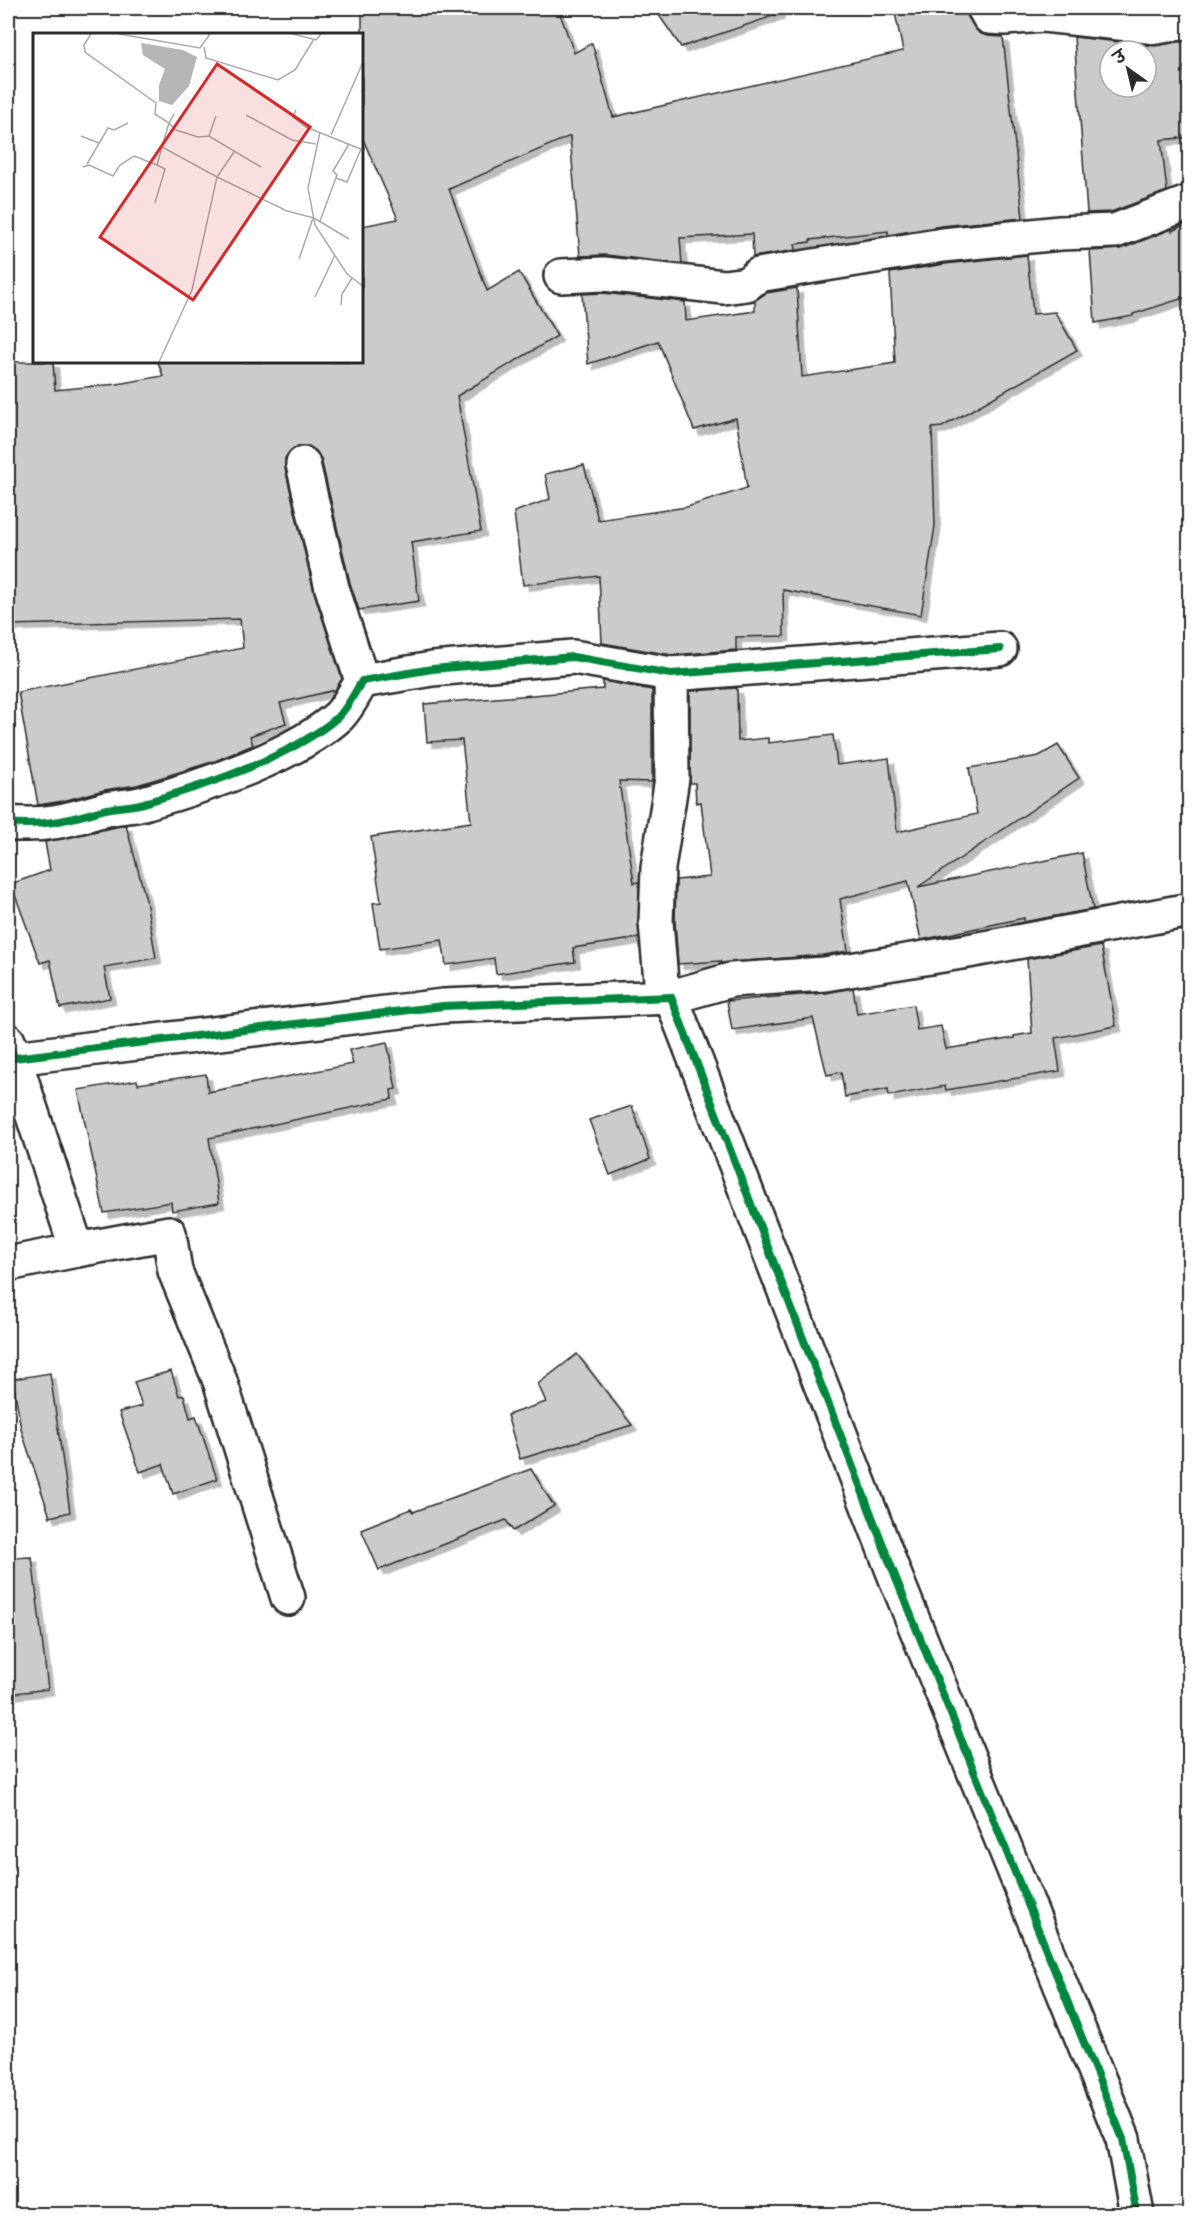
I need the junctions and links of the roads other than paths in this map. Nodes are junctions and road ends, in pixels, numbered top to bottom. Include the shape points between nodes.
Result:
1 (984, 8) edge
2 (1190, 21) edge
3 (1190, 202) edge
4 (561, 276) dead end
5 (303, 464) dead end
6 (1000, 649) dead end
7 (671, 674) junction
8 (362, 681) junction
9 (8, 823) edge
10 (1190, 910) edge
11 (671, 997) junction
12 (11, 1050) edge
13 (77, 1250) junction
14 (8, 1264) edge
15 (288, 1598) dead end
16 (1137, 2214) edge

1 - 2 street via 989,17 1043,15 1157,27
3 - 4 street via 1115,231 943,245 758,274 747,284 724,287 604,274
5 - 8 street via 332,588
6 - 7 street
7 - 8 street via 573,657 432,669
7 - 11 street via 672,778 658,868 656,922 661,981
8 - 9 street via 340,715 266,760 145,803 78,819 30,826
10 - 11 street via 836,972 731,980
11 - 12 street via 444,1006
11 - 16 street via 895,1576 1123,2139
12 - 13 street
13 - 14 street
13 - 15 street via 169,1233 175,1271 220,1381

